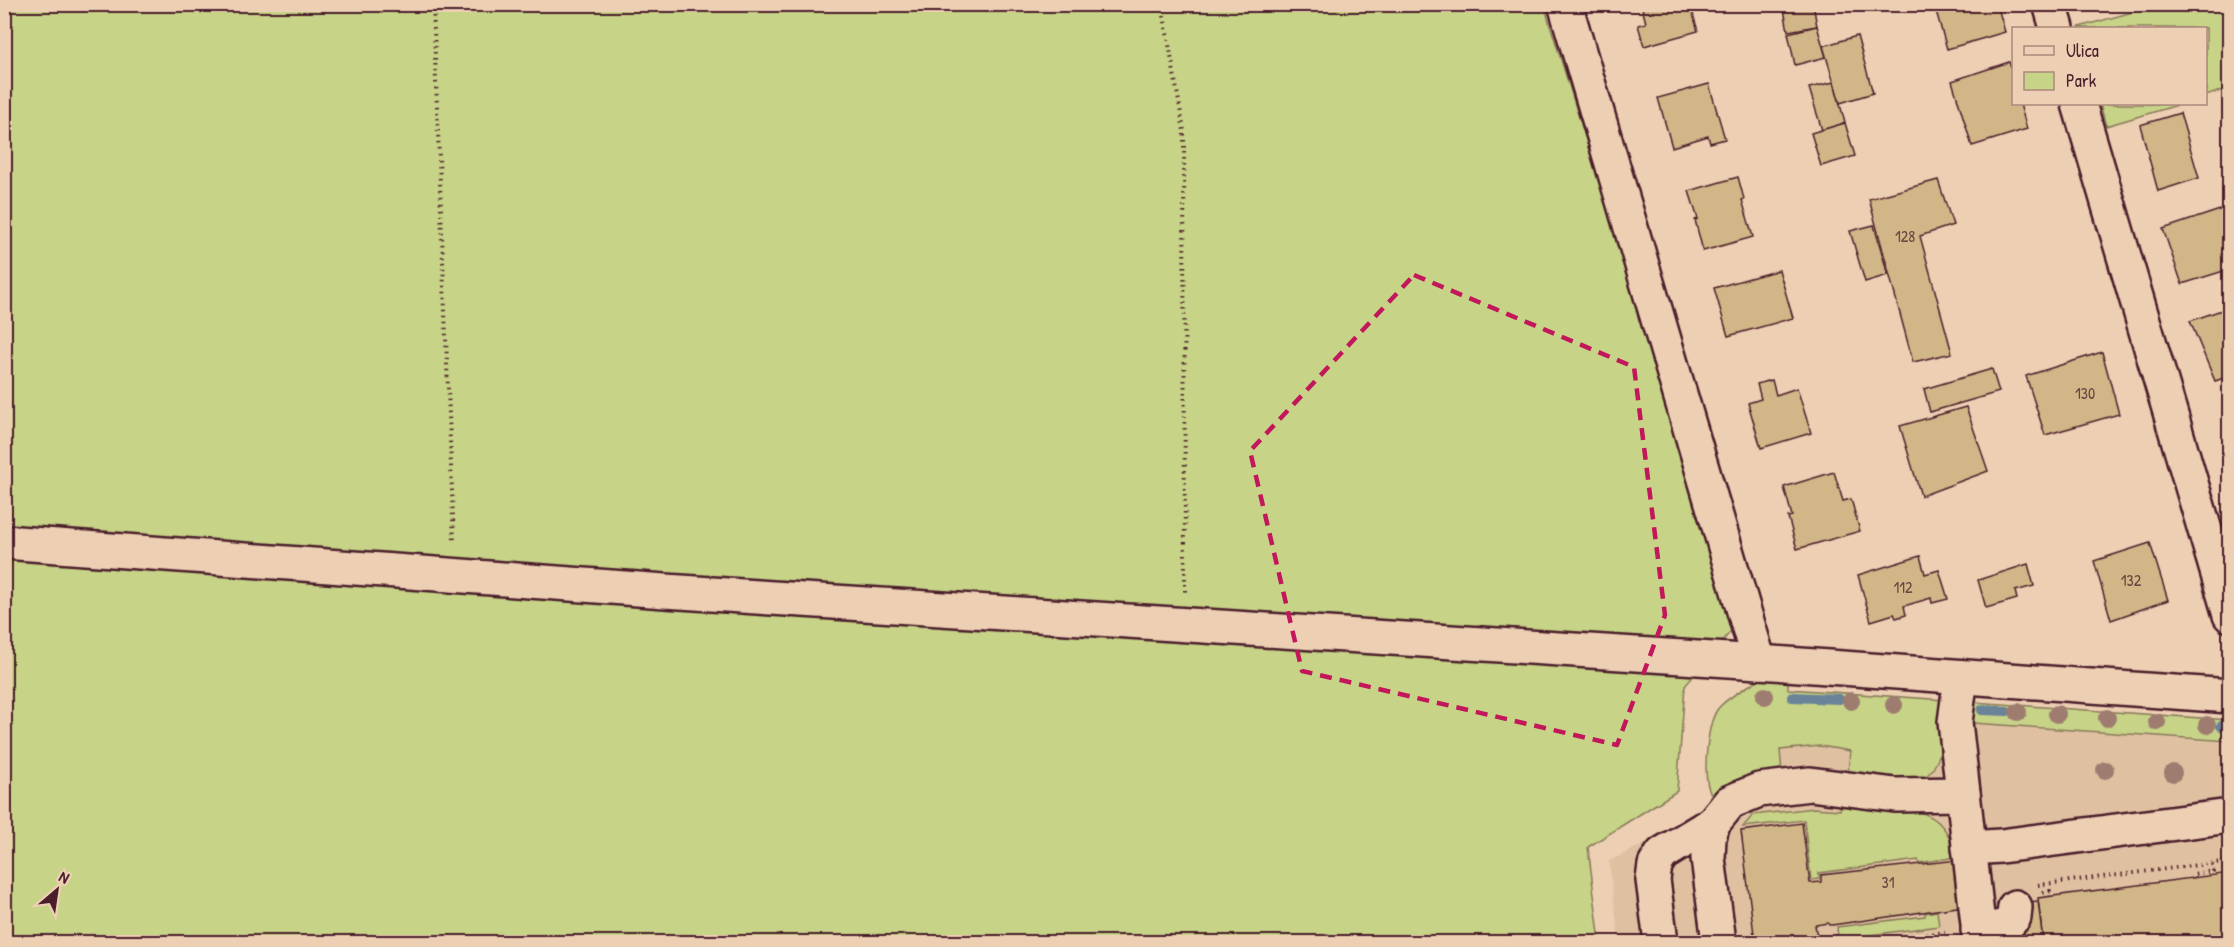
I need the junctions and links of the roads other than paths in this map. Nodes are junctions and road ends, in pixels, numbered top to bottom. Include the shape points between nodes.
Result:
1 (1565, 4) edge
2 (2050, 4) edge
3 (2057, 27) edge
4 (2079, 105) edge
5 (4, 542) edge
6 (2229, 615) edge
7 (1759, 662) junction
8 (1961, 677) junction
9 (2229, 696) edge
10 (1963, 794) junction
11 (2229, 816) edge
12 (1703, 840) junction
13 (1970, 848) junction
14 (2023, 897) road end
15 (1979, 932) edge
16 (1661, 942) edge
17 (1719, 942) edge

1 - 7 street
2 - 3 street
4 - 6 street
5 - 7 street via 665,591
7 - 8 street
8 - 9 street
8 - 10 street via 1955,722
10 - 12 street via 1895,795 1822,784 1759,790 1724,808
10 - 13 street
11 - 13 street
12 - 16 street via 1662,855 1654,869
12 - 17 street
13 - 15 street
14 - 15 street via 2005,927

